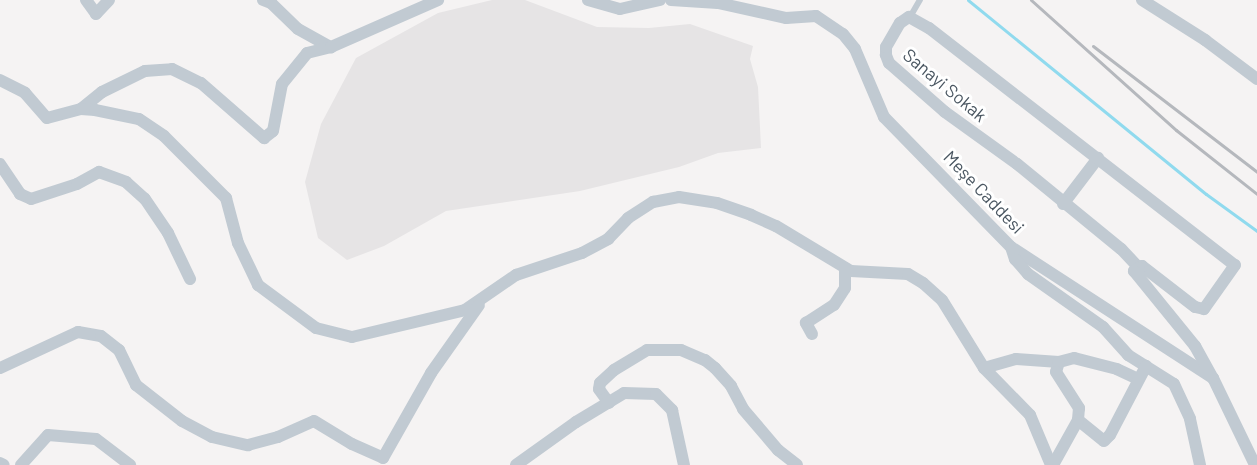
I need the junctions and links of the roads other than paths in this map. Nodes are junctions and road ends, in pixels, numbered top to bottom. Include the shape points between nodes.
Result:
1 (86, 0) edge
2 (109, 0) edge
3 (263, 0) edge
4 (438, 0) edge
5 (588, 0) edge
6 (660, 0) edge
7 (671, 0) edge
8 (1142, 0) edge
9 (919, 1) edge
10 (909, 17) junction
11 (331, 47) junction
12 (1257, 79) edge
13 (0, 80) edge
14 (81, 110) junction
15 (1098, 158) junction
16 (0, 164) edge
17 (1064, 204) junction
18 (1011, 247) junction
19 (845, 268) junction
20 (1138, 268) junction
21 (190, 279) dead end
22 (487, 295) junction
23 (812, 334) dead end
24 (1059, 362) junction
25 (1146, 366) junction
26 (0, 368) edge
27 (984, 368) junction
28 (1213, 378) junction
29 (1138, 379) junction
30 (609, 403) junction
31 (1078, 420) junction
32 (0, 463) edge
33 (4, 465) edge
34 (21, 465) edge
35 (130, 465) edge
36 (516, 465) edge
37 (684, 465) edge
38 (797, 465) edge
39 (1052, 465) edge
40 (1200, 465) edge
41 (1255, 465) edge

1 - 2 street via 96,14
3 - 11 street via 298,29
4 - 11 street
5 - 6 street via 620,9
7 - 18 street, Meşe Caddesi via 718,3 786,18 816,16 843,33 855,49 884,117
8 - 12 street
9 - 10 lane
10 - 15 street, Sanayi Sokak via 929,28
10 - 17 street, Sanayi Sokak via 900,23 886,47 889,63 945,112
11 - 14 street via 307,54 282,84 273,131 264,138 201,83 172,69 145,71 102,92
13 - 14 street via 25,93 47,118
14 - 22 street via 139,119 164,136 226,198 238,243 258,285 316,328 352,337 465,310
15 - 17 street
15 - 20 street, Sanayi Sokak via 1235,265 1204,309 1195,307 1142,266
16 - 21 street via 20,194 31,199 99,172 126,182 145,199 168,233
17 - 20 street, Sanayi Sokak via 1121,249
18 - 25 street via 1015,259 1028,274 1075,305 1103,327 1128,355
18 - 28 street, Meşe Caddesi
19 - 22 street via 767,222 717,203 679,197 653,201 628,218 608,239 516,275
19 - 23 street via 845,288 834,305 806,323
19 - 27 street via 872,274 908,274 923,283 942,300
20 - 28 street, Sanayi Sokak via 1134,271 1141,283 1195,346
22 - 26 street via 431,373 383,458 314,421 248,445 212,437 182,421 136,386 119,350 101,336 78,333
24 - 27 street via 1016,359
24 - 29 street via 1074,358
24 - 31 street via 1056,372 1079,408
25 - 29 street
25 - 40 street via 1174,384 1190,419
27 - 39 street via 1030,415
28 - 41 street
29 - 31 street via 1104,441
30 - 36 street
30 - 37 street via 624,393 656,394 672,410
30 - 38 street via 599,389 614,370 647,350 681,350 715,368 731,386 743,409 778,450
31 - 39 street
32 - 33 street
34 - 35 street via 48,435 96,439

